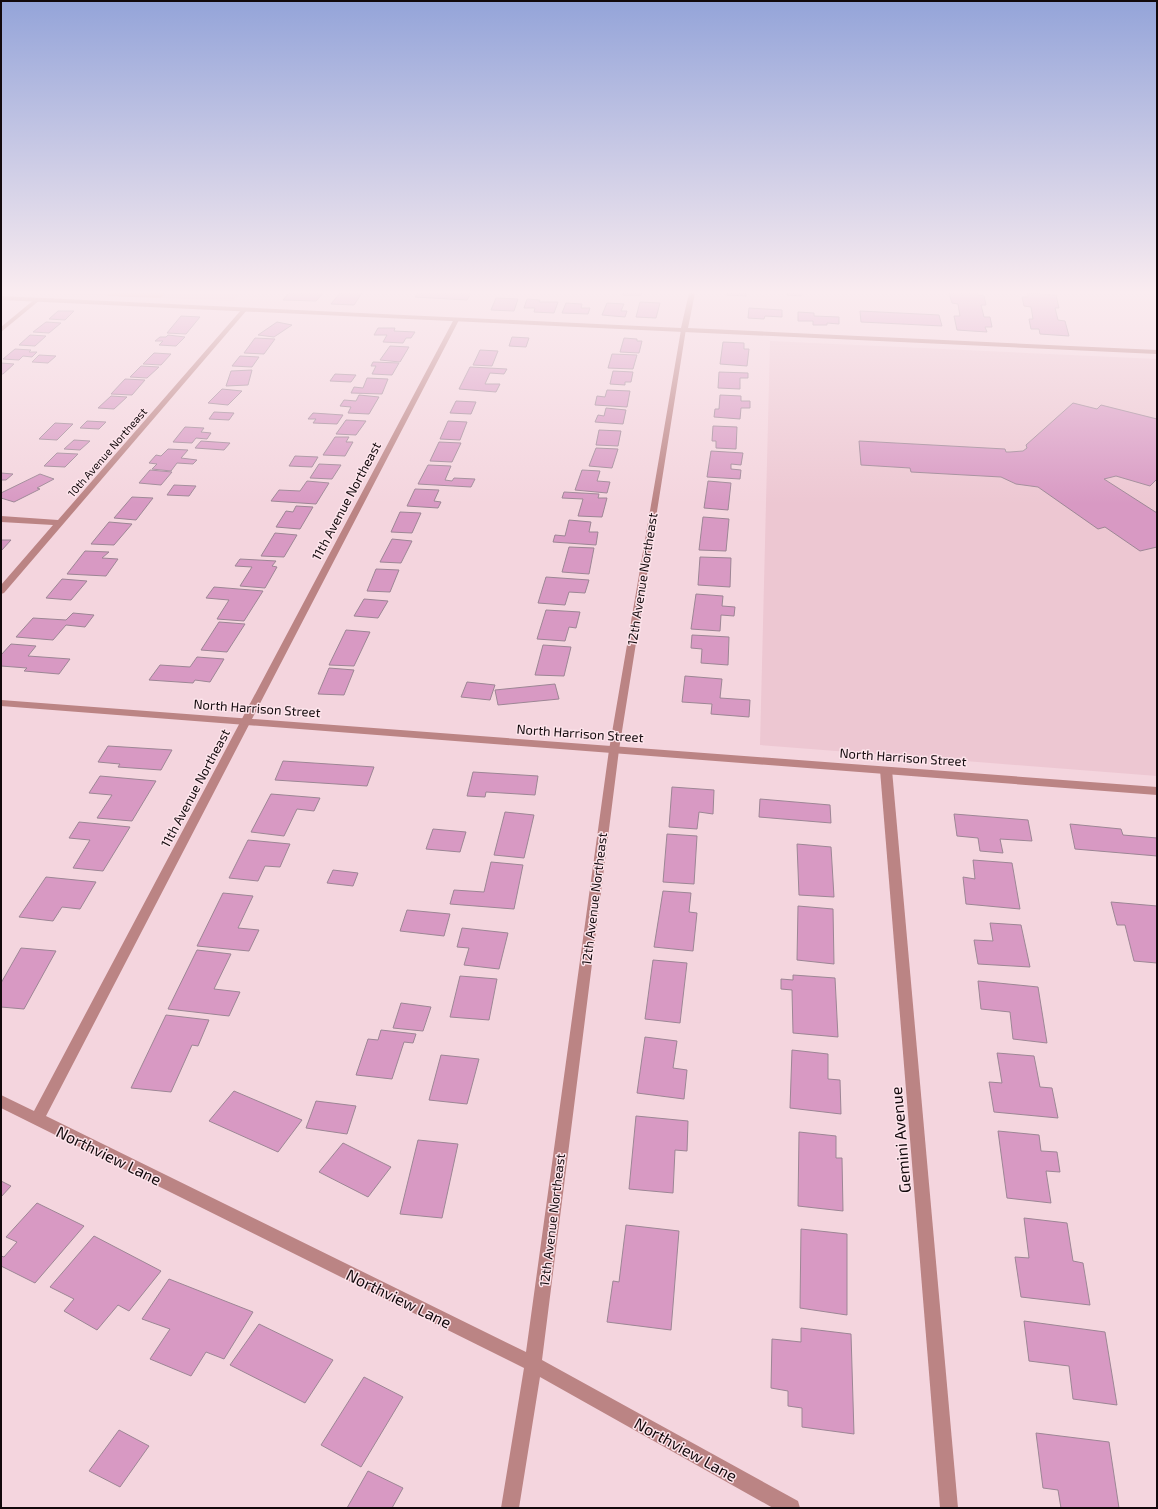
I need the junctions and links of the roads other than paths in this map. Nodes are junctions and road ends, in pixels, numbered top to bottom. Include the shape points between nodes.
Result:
1 (198, 363) edge
2 (433, 363) edge
3 (678, 363) edge
4 (1, 519) edge
5 (61, 523) junction
6 (1, 591) edge
7 (1, 703) edge
8 (246, 722) junction
9 (614, 750) junction
10 (886, 770) junction
11 (1157, 791) edge
12 (1, 1101) edge
13 (37, 1120) junction
14 (533, 1364) junction
15 (510, 1508) edge
16 (791, 1508) edge
17 (949, 1508) edge

1 - 5 street, 10th Avenue Northeast
2 - 8 street, 11th Avenue Northeast
3 - 9 street, 12th Avenue Northeast
4 - 5 street
5 - 6 street, 10th Avenue Northeast
7 - 8 street, North Harrison Street
8 - 9 street, North Harrison Street
8 - 13 street, 11th Avenue Northeast
9 - 10 street, North Harrison Street
9 - 14 street, 12th Avenue Northeast
10 - 11 street, North Harrison Street
10 - 17 street, Gemini Avenue
12 - 13 street, Northview Lane
13 - 14 street, Northview Lane
14 - 15 street, 12th Avenue Northeast
14 - 16 street, Northview Lane

